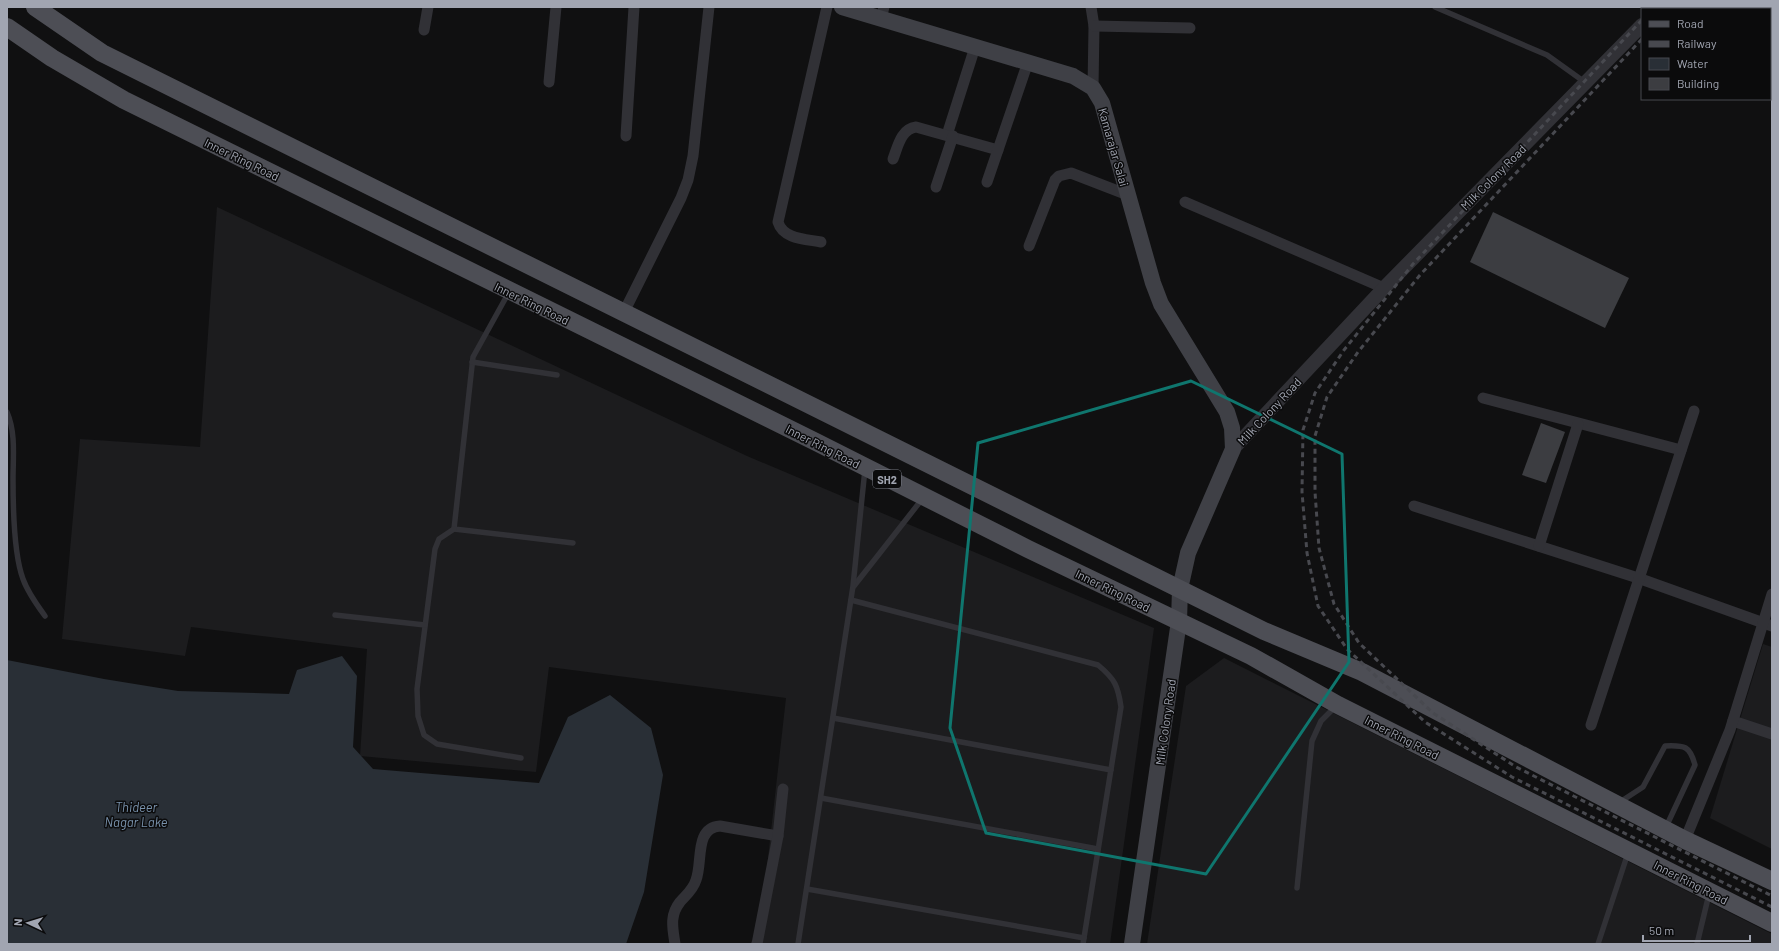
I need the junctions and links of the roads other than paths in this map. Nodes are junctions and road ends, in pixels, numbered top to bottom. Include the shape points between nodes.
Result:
1 (35, 7) edge
2 (428, 7) edge
3 (556, 7) edge
4 (634, 7) edge
5 (709, 7) edge
6 (827, 7) edge
7 (842, 7) edge
8 (1091, 7) edge
9 (1435, 7) edge
10 (883, 13) edge
11 (7, 26) edge
12 (1094, 26) junction
13 (1641, 26) edge
14 (1190, 28) dead end
15 (424, 30) dead end
16 (975, 46) junction
17 (1028, 62) junction
18 (548, 82) dead end
19 (1587, 83) junction
20 (1093, 88) junction
21 (626, 136) dead end
22 (950, 136) junction
23 (998, 150) junction
24 (893, 159) dead end
25 (987, 182) dead end
26 (936, 187) dead end
27 (1128, 195) junction
28 (1185, 202) dead end
29 (821, 242) dead end
30 (1029, 246) dead end
31 (1384, 288) junction
32 (509, 292) junction
33 (624, 312) junction
34 (472, 362) junction
35 (557, 375) dead end
36 (1483, 398) dead end
37 (1694, 410) dead end
38 (7, 412) edge
39 (1578, 424) junction
40 (1233, 449) junction
41 (1681, 450) junction
42 (865, 468) junction
43 (924, 498) junction
44 (1414, 506) dead end
45 (454, 529) junction
46 (573, 543) dead end
47 (1539, 546) junction
48 (1638, 578) junction
49 (854, 586) junction
50 (1180, 589) junction
51 (1772, 594) edge
52 (851, 600) junction
53 (335, 615) dead end
54 (45, 616) dead end
55 (1179, 621) junction
56 (1767, 624) edge
57 (425, 625) junction
58 (1338, 705) junction
59 (833, 718) junction
60 (1733, 721) junction
61 (1591, 725) dead end
62 (1772, 734) edge
63 (521, 758) dead end
64 (1111, 770) junction
65 (783, 789) dead end
66 (821, 798) junction
67 (1616, 804) junction
68 (1665, 830) junction
69 (778, 836) junction
70 (1686, 840) junction
71 (1098, 849) junction
72 (1629, 851) junction
73 (1772, 881) edge
74 (1297, 888) dead end
75 (807, 889) junction
76 (1710, 892) junction
77 (1772, 923) edge
78 (1084, 941) edge
79 (675, 944) edge
80 (757, 944) edge
81 (798, 944) edge
82 (1132, 944) edge
83 (1598, 944) edge
84 (1697, 944) edge

1 - 33 main road via 102,53
2 - 15 street
3 - 18 street
4 - 21 street
5 - 33 street via 693,156 688,180
6 - 29 street via 778,222 780,229 786,234
7 - 10 main road, Kamarajar Salai
8 - 12 street
9 - 19 lane via 1547,55
10 - 16 main road, Kamarajar Salai
11 - 32 main road, Inner Ring Road / SH2 via 52,58 124,100
12 - 14 street
12 - 20 street
13 - 19 street, Milk Colony Road
16 - 17 main road, Kamarajar Salai
16 - 22 street
17 - 20 main road, Kamarajar Salai via 1073,76
17 - 23 street
19 - 31 street, Milk Colony Road
20 - 27 main road, Kamarajar Salai via 1102,103
22 - 23 street
22 - 24 street via 922,128 909,128 904,131
22 - 26 street
23 - 25 street
27 - 30 street via 1071,173 1059,176 1055,180
27 - 40 main road, Kamarajar Salai via 1161,304 1227,412 1232,428
28 - 31 street
31 - 40 street, Milk Colony Road
32 - 34 lane
32 - 42 main road, Inner Ring Road / SH2
33 - 50 main road
34 - 35 lane
34 - 45 lane
36 - 39 street
37 - 41 street
38 - 54 lane via 14,440 13,499 19,562 29,592
39 - 41 street
39 - 47 street
40 - 50 main road, Milk Colony Road via 1188,553
41 - 48 street
42 - 43 main road, Inner Ring Road / SH2
42 - 49 lane
43 - 49 lane
43 - 55 main road, Inner Ring Road / SH2
44 - 47 street
45 - 46 lane
45 - 57 lane via 440,539 435,548
47 - 48 street
48 - 56 street
48 - 61 street
49 - 52 lane
50 - 55 main road, Milk Colony Road
50 - 67 main road via 1264,631 1362,672
51 - 56 street
52 - 59 lane
52 - 64 lane via 1098,665 1112,677 1121,707
53 - 57 lane
55 - 58 main road, Inner Ring Road / SH2 via 1251,656
55 - 82 main road, Milk Colony Road
56 - 60 street
57 - 63 lane via 417,689 418,716 424,735 437,744
58 - 72 main road, Inner Ring Road / SH2
58 - 74 lane via 1321,721 1312,741
59 - 64 lane
59 - 66 lane
60 - 62 street
60 - 70 street
64 - 71 lane
65 - 69 street
66 - 71 lane
66 - 75 lane
67 - 68 main road
67 - 68 lane via 1643,787 1665,746 1685,747 1691,752 1695,765
68 - 70 main road
69 - 79 street via 720,826 713,826 707,830 702,842 694,886 674,913 672,930
69 - 80 street
70 - 73 main road
71 - 78 lane
72 - 76 main road, Inner Ring Road / SH2
72 - 83 lane
75 - 78 lane
75 - 81 lane
76 - 77 main road, Inner Ring Road / SH2
76 - 84 lane

